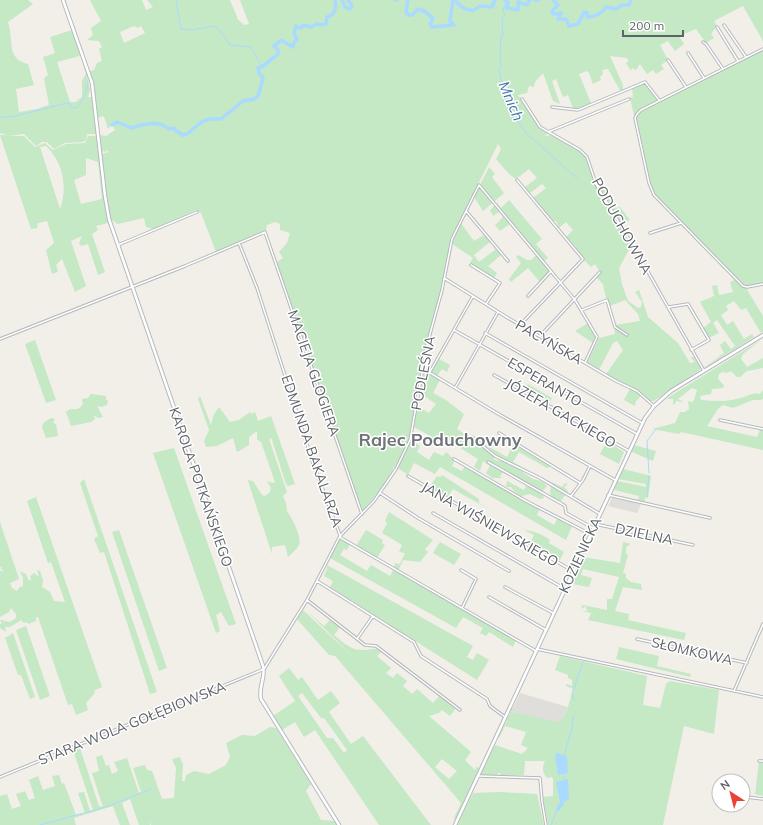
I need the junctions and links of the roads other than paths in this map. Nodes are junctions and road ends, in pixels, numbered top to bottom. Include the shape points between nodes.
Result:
1 (63, 0) edge
2 (724, 25) dead end
3 (717, 27) dead end
4 (703, 42) dead end
5 (763, 49) edge
6 (688, 52) dead end
7 (746, 58) junction
8 (668, 60) dead end
9 (738, 61) junction
10 (723, 69) junction
11 (705, 78) junction
12 (686, 87) junction
13 (522, 99) dead end
14 (629, 99) dead end
15 (659, 101) junction
16 (552, 107) dead end
17 (548, 132) junction
18 (517, 180) dead end
19 (466, 211) junction
20 (197, 212) dead end
21 (682, 223) junction
22 (650, 233) dead end
23 (239, 243) junction
24 (118, 245) junction
25 (508, 261) dead end
26 (471, 265) dead end
27 (551, 271) junction
28 (600, 272) dead end
29 (444, 278) junction
30 (561, 283) junction
31 (763, 284) edge
32 (132, 287) junction
33 (473, 296) junction
34 (528, 296) dead end
35 (575, 300) junction
36 (486, 304) junction
37 (668, 308) junction
38 (582, 310) junction
39 (498, 312) junction
40 (520, 325) junction
41 (454, 330) junction
42 (485, 333) junction
43 (627, 335) dead end
44 (763, 335) edge
45 (540, 336) junction
46 (0, 339) edge
47 (480, 344) junction
48 (691, 350) junction
49 (585, 363) junction
50 (422, 368) junction
51 (704, 371) junction
52 (430, 372) junction
53 (494, 375) dead end
54 (455, 388) junction
55 (654, 406) junction
56 (720, 420) dead end
57 (642, 423) junction
58 (763, 429) edge
59 (499, 432) dead end
60 (637, 434) junction
61 (472, 437) dead end
62 (629, 451) junction
63 (454, 459) dead end
64 (488, 462) dead end
65 (590, 466) junction
66 (408, 476) dead end
67 (615, 480) junction
68 (580, 482) junction
69 (380, 492) junction
70 (571, 496) junction
71 (608, 496) junction
72 (433, 513) dead end
73 (362, 514) junction
74 (600, 514) junction
75 (710, 518) dead end
76 (595, 524) junction
77 (593, 528) junction
78 (590, 534) junction
79 (340, 536) junction
80 (693, 545) dead end
81 (461, 570) dead end
82 (509, 571) dead end
83 (573, 571) junction
84 (317, 581) junction
85 (505, 587) dead end
86 (565, 589) junction
87 (489, 597) dead end
88 (307, 600) junction
89 (462, 609) junction
90 (554, 613) junction
91 (373, 616) junction
92 (763, 624) edge
93 (546, 630) junction
94 (357, 639) junction
95 (637, 639) dead end
96 (537, 650) junction
97 (747, 663) junction
98 (264, 670) junction
99 (734, 691) junction
100 (763, 697) edge
101 (460, 710) dead end
102 (505, 717) junction
103 (759, 761) dead end
104 (763, 761) edge
105 (478, 776) junction
106 (0, 777) edge
107 (751, 798) edge
108 (763, 799) edge
109 (339, 825) edge
110 (455, 825) edge
111 (546, 825) edge

1 - 24 street, KAROLA POTKAŃSKIEGO via 90,78 106,206
2 - 7 street
3 - 9 street
4 - 10 street
5 - 7 street
6 - 11 street
7 - 9 street
8 - 12 street
9 - 10 street
10 - 11 street
11 - 12 street
12 - 15 street
13 - 17 street, PODUCHOWNA via 540,127
14 - 17 street
15 - 16 street via 645,82 578,110
15 - 21 street via 638,112 635,118 652,192
17 - 37 street, PODUCHOWNA via 580,150 587,157 596,184
18 - 30 street via 583,259
19 - 25 street
19 - 27 street, PODLEŚNA via 479,186
19 - 29 street, PODLEŚNA via 452,240
20 - 24 street
21 - 22 street
21 - 31 street via 743,286
23 - 32 street
23 - 73 street, MACIEJA GLOGIERA via 265,232
23 - 79 street, EDMUNDA BAKALARZA via 257,288 313,463
24 - 32 street, KAROLA POTKAŃSKIEGO
26 - 36 street via 500,283
27 - 30 street
27 - 34 street
28 - 35 street
29 - 33 street, PACYŃSKA
29 - 50 street, PODLEŚNA
30 - 35 street
30 - 40 street
32 - 46 street
32 - 98 street, KAROLA POTKAŃSKIEGO
33 - 36 street, PACYŃSKA
33 - 41 street
35 - 38 street
35 - 45 street
36 - 39 street, PACYŃSKA
37 - 48 street, PODUCHOWNA
37 - 48 street via 688,304 709,340
38 - 43 street via 607,300 615,327
38 - 49 street via 598,337
39 - 40 street, PACYŃSKA
39 - 42 street
40 - 45 street, PACYŃSKA
41 - 47 street, ESPERANTO
41 - 52 street
42 - 47 street
42 - 57 street
44 - 51 street, KOZIENICKA
45 - 49 street, PACYŃSKA
47 - 54 street
47 - 60 street, ESPERANTO
48 - 51 street, PODUCHOWNA
49 - 55 street, PACYŃSKA via 637,391
50 - 52 street
50 - 69 street, PODLEŚNA via 410,440 396,469
51 - 55 street, KOZIENICKA via 671,391
52 - 54 street
53 - 62 street, JÓZEFA GACKIEGO
54 - 65 street
55 - 57 street, KOZIENICKA
56 - 58 street
57 - 60 street, KOZIENICKA
59 - 68 street
60 - 62 street, KOZIENICKA
61 - 70 street via 495,456
62 - 67 street, KOZIENICKA
63 - 78 street via 526,501
64 - 77 street via 562,504 566,513
65 - 67 street
65 - 68 street
66 - 83 street, JANA WIŚNIEWSKIEGO
67 - 71 street, KOZIENICKA
68 - 70 street
69 - 73 street, PODLEŚNA
69 - 82 street via 418,518
70 - 74 street
71 - 74 street, KOZIENICKA
71 - 75 street
72 - 86 street
73 - 79 street, PODLEŚNA
74 - 76 street, KOZIENICKA
76 - 77 street, KOZIENICKA
76 - 80 street, DZIELNA
77 - 78 street, KOZIENICKA
78 - 83 street, KOZIENICKA
79 - 84 street, PODLEŚNA
79 - 89 street, EDMUNDA BAKALARZA
81 - 89 street via 476,579
83 - 86 street, KOZIENICKA
84 - 88 street, PODLEŚNA
84 - 91 street
85 - 90 street
86 - 90 street, KOZIENICKA
87 - 93 street
88 - 94 street
88 - 98 street, PODLEŚNA
89 - 96 street, EDMUNDA BAKALARZA
90 - 93 street, KOZIENICKA
91 - 94 street
91 - 102 street via 414,642 421,656 487,700 490,706
92 - 97 street
93 - 96 street, KOZIENICKA
94 - 101 street via 365,645 376,646
95 - 97 street, SŁOMKOWA
96 - 99 street, EDMUNDA BAKALARZA
96 - 102 street, KOZIENICKA
97 - 99 street
98 - 106 street, STARA WOLA GOŁĘBIOWSKA
98 - 109 street via 260,689 262,701
99 - 100 street, EDMUNDA BAKALARZA
102 - 105 street, KOZIENICKA
103 - 104 street
105 - 110 street, KOZIENICKA
105 - 111 street via 540,778
107 - 108 street

